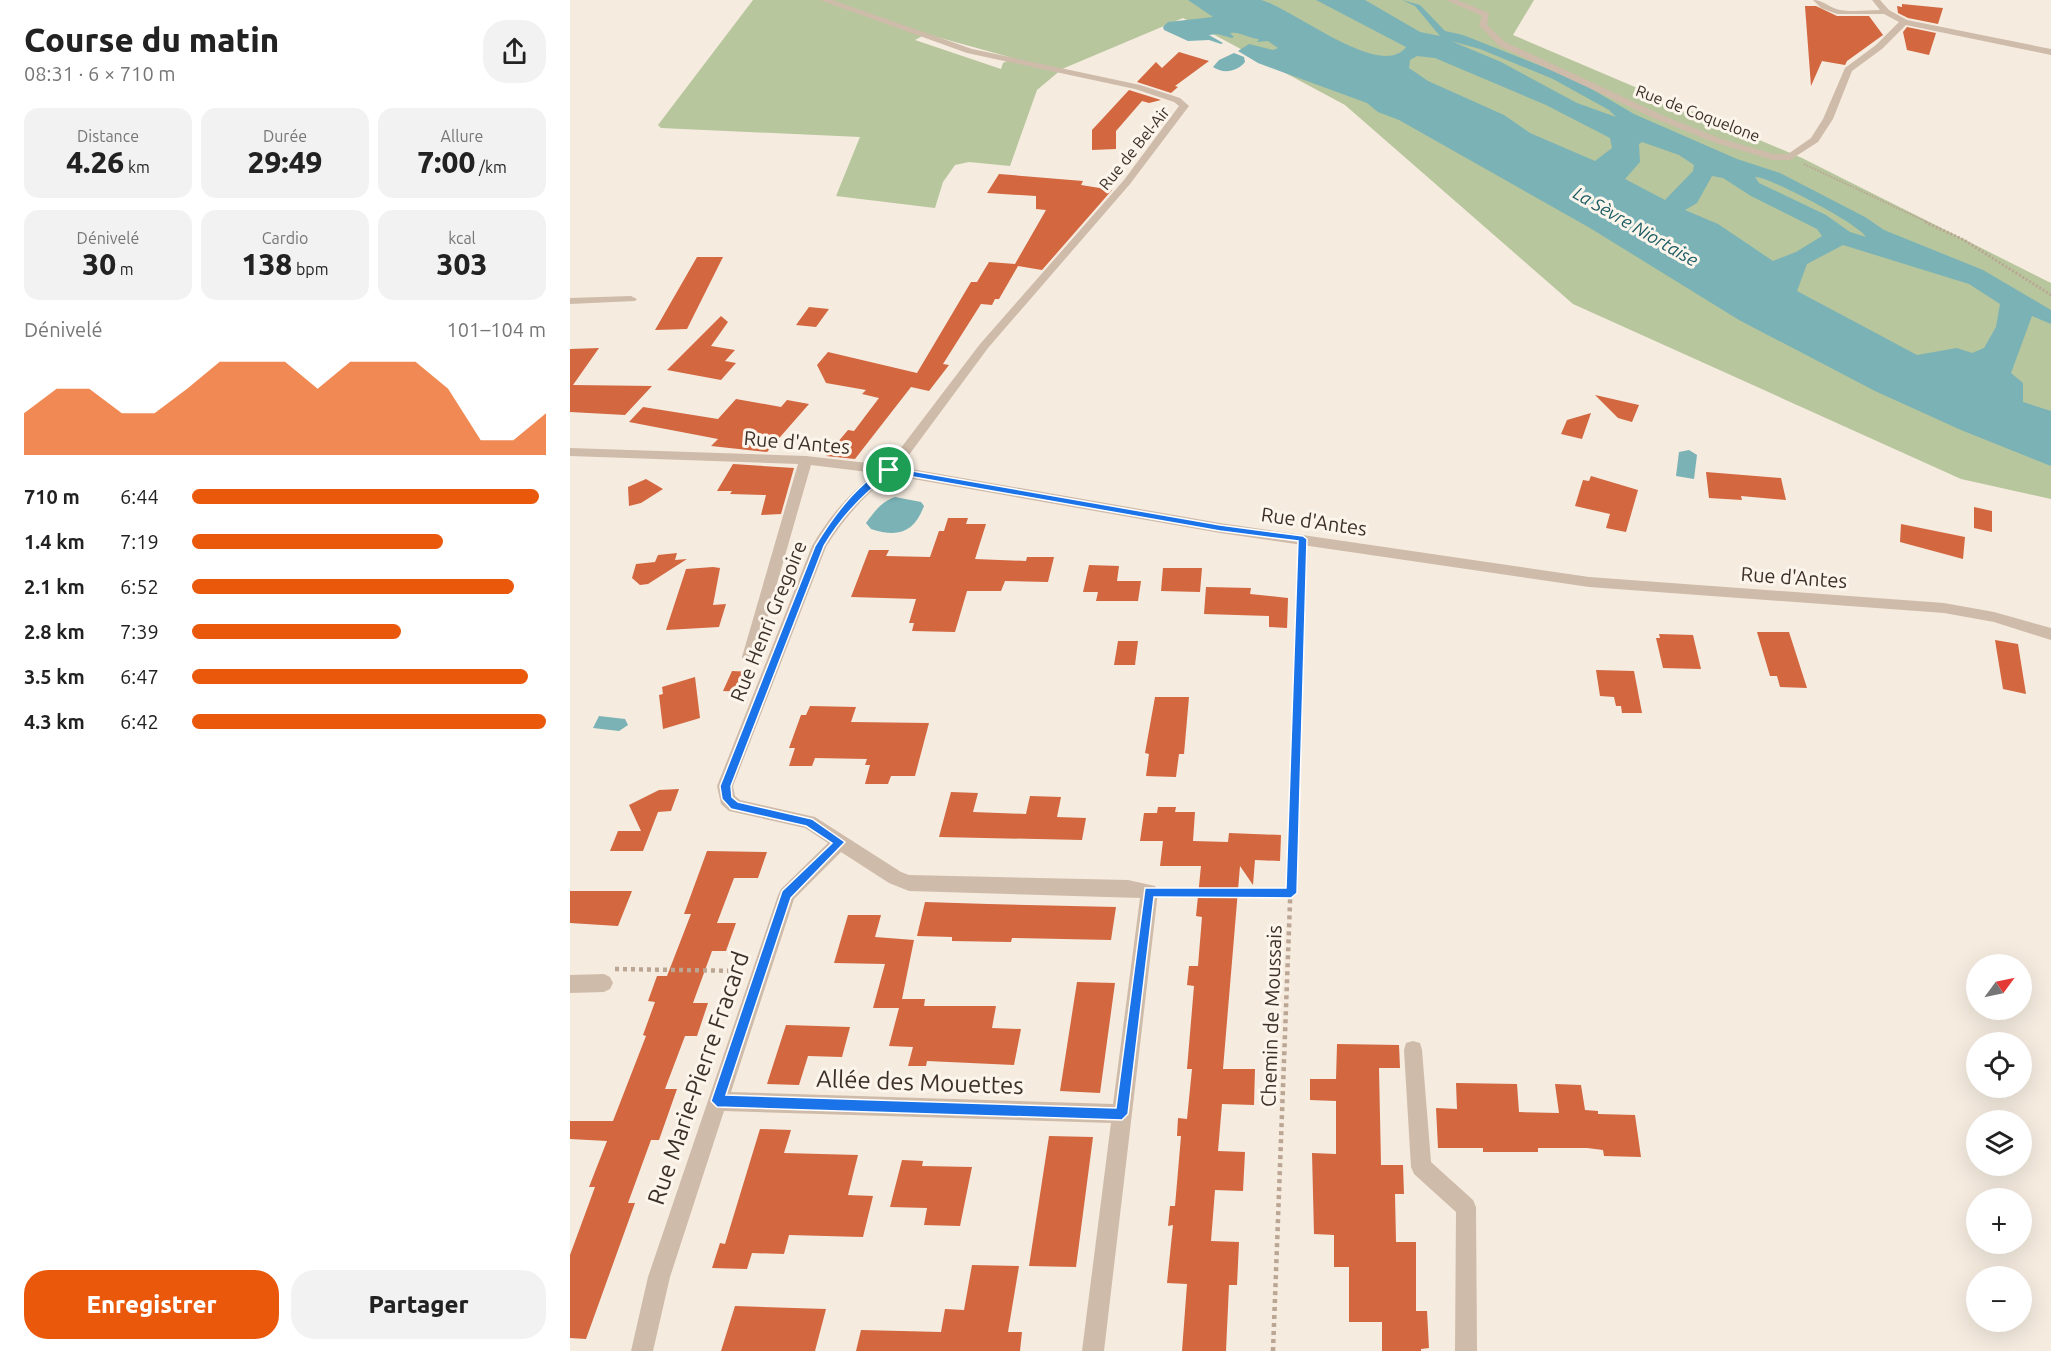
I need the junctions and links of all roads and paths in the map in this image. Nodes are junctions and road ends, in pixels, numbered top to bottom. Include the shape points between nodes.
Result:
1 (824, 0) edge
2 (1450, 0) edge
3 (1816, 0) edge
4 (1876, 0) edge
5 (1886, 12) junction
6 (1904, 22) junction
7 (2051, 52) edge
8 (1790, 157) junction
9 (2051, 295) edge
10 (631, 299) dead end
11 (570, 301) edge
12 (570, 452) edge
13 (806, 460) junction
14 (889, 470) junction
15 (1303, 539) junction
16 (2051, 634) edge
17 (749, 657) dead end
18 (840, 842) junction
19 (1149, 892) junction
20 (1291, 893) junction
21 (762, 971) junction
22 (604, 983) joint
23 (570, 984) edge
24 (1413, 1050) dead end
25 (717, 1101) junction
26 (1122, 1114) junction
27 (642, 1351) edge
28 (1093, 1351) edge
29 (1272, 1351) edge
30 (1466, 1351) edge

1 - 14 street, Rue de Bel-Air via 961,48 1137,87 1184,106 1127,182 984,346
2 - 8 street, Rue de Coquelone via 1486,15 1483,26 1502,44 1643,110 1719,141 1773,157
3 - 5 street via 1834,12
4 - 5 street
5 - 6 street
6 - 7 street
6 - 8 street via 1848,70 1815,140
8 - 9 path via 1964,240
10 - 11 street
12 - 13 street, Rue d'Antes
13 - 14 street, Rue d'Antes
13 - 17 street
14 - 15 street, Rue d'Antes
14 - 18 street, Rue Henri Gregoire via 860,494 819,546 725,786 727,799 735,806 809,822
15 - 16 street, Rue d'Antes via 1588,582 1944,608 1994,617
15 - 20 path, Chemin de Moussais
18 - 19 street via 909,883 1128,888
18 - 21 street, Rue Marie-Pierre Fracard via 786,895
19 - 20 path
19 - 26 street
20 - 29 path, Chemin de Moussais
21 - 22 path via 610,969
21 - 25 street, Rue Marie-Pierre Fracard
22 - 23 street
24 - 30 street via 1421,1167 1466,1207
25 - 26 street, Allée des Mouettes
25 - 27 street, Rue Marie-Pierre Fracard via 659,1277
26 - 28 street

